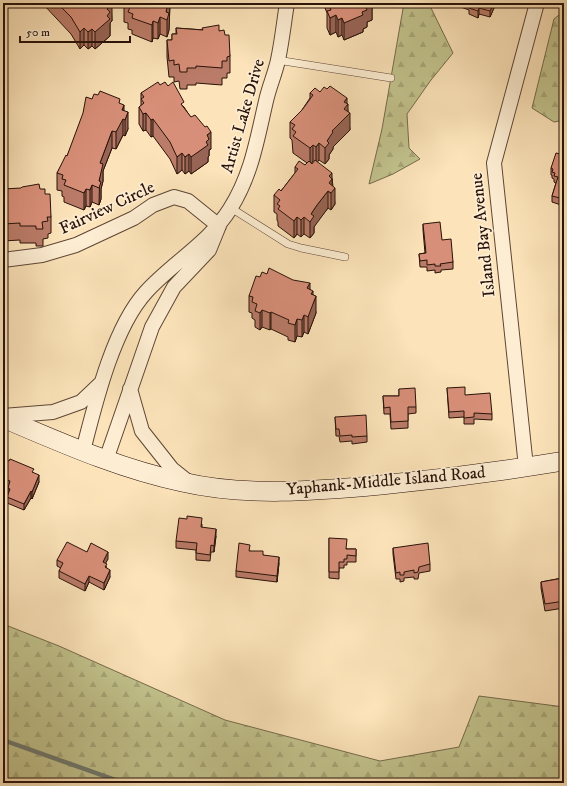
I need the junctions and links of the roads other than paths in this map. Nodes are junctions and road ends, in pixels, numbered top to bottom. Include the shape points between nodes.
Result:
1 (287, 3) edge
2 (538, 3) edge
3 (278, 60) junction
4 (391, 78) dead end
5 (231, 208) junction
6 (219, 226) junction
7 (345, 257) dead end
8 (3, 260) edge
9 (102, 383) junction
10 (130, 389) junction
11 (3, 417) edge
12 (564, 429) edge
13 (564, 435) edge
14 (82, 451) junction
15 (106, 460) junction
16 (564, 461) edge
17 (526, 468) junction
18 (191, 484) junction

1 - 3 street, Artist Lake Drive
2 - 17 street, Island Bay Avenue via 494,163
3 - 4 lane
3 - 5 street, Artist Lake Drive via 247,177
5 - 6 street, Artist Lake Drive
5 - 7 lane via 288,244
6 - 8 street, Fairview Circle via 188,201 174,197 153,205 134,218 76,245 42,255
6 - 9 street, Artist Lake Drive via 162,274 144,293 123,324
6 - 10 street via 209,250 174,287 152,327
9 - 11 street via 81,402 53,412
9 - 14 street, Artist Lake Drive
10 - 15 street
10 - 18 street via 142,431 172,469
11 - 14 main road, Yaphank-Middle Island Road
12 - 13 lane
14 - 15 main road, Yaphank-Middle Island Road
15 - 18 main road, Yaphank-Middle Island Road
16 - 17 main road, Yaphank-Middle Island Road
17 - 18 main road, Yaphank-Middle Island Road via 414,482 293,492 242,491

